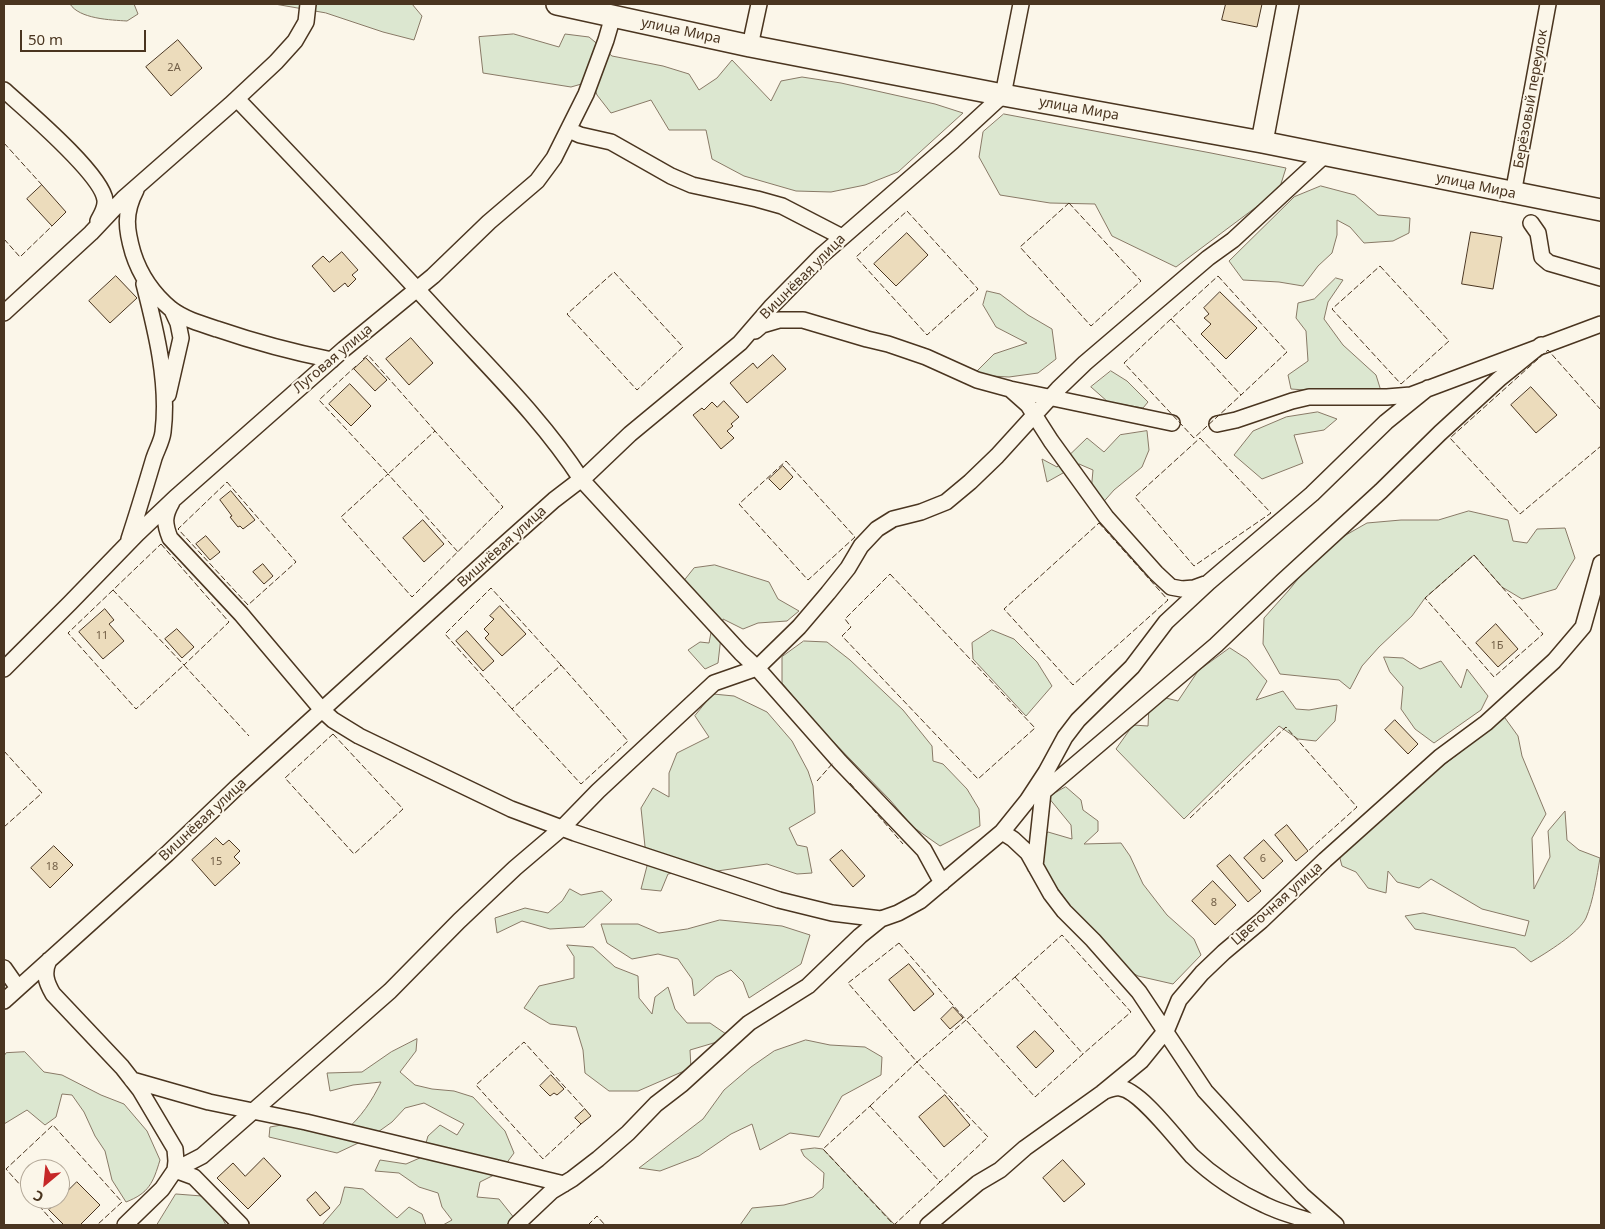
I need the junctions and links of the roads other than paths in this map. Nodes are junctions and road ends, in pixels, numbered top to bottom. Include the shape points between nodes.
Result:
1 (308, 4) edge
2 (557, 4) edge
3 (759, 4) edge
4 (1021, 4) edge
5 (1288, 4) edge
6 (1548, 4) edge
7 (613, 16) junction
8 (750, 46) junction
9 (4, 90) edge
10 (1002, 95) junction
11 (237, 99) junction
12 (569, 130) junction
13 (1262, 142) junction
14 (1325, 155) junction
15 (138, 186) junction
16 (1513, 194) junction
17 (1601, 210) edge
18 (1531, 223) dead end
19 (91, 233) junction
20 (842, 237) junction
21 (141, 273) junction
22 (1601, 278) edge
23 (418, 289) junction
24 (172, 310) junction
25 (4, 313) edge
26 (1601, 324) edge
27 (740, 343) junction
28 (1541, 345) junction
29 (332, 360) junction
30 (1428, 388) junction
31 (1010, 389) junction
32 (1050, 397) junction
33 (164, 416) junction
34 (1034, 416) junction
35 (1172, 423) dead end
36 (1217, 424) dead end
37 (581, 479) junction
38 (175, 498) junction
39 (128, 543) junction
40 (1601, 563) edge
41 (1209, 582) junction
42 (758, 668) junction
43 (4, 669) edge
44 (322, 710) junction
45 (1046, 772) junction
46 (1042, 792) junction
47 (562, 828) junction
48 (1002, 832) junction
49 (1035, 866) junction
50 (942, 883) junction
51 (880, 919) junction
52 (49, 960) junction
53 (4, 968) edge
54 (18, 988) junction
55 (4, 1002) edge
56 (1165, 1032) junction
57 (132, 1080) junction
58 (1102, 1093) junction
59 (252, 1110) junction
60 (175, 1170) junction
61 (564, 1184) junction
62 (125, 1225) edge
63 (241, 1225) edge
64 (516, 1225) edge
65 (928, 1225) edge
66 (1324, 1225) edge
67 (1336, 1225) edge

1 - 11 street via 306,22 295,41
2 - 7 main road, улица Мира
3 - 8 street
4 - 10 street
5 - 13 main road
6 - 16 street, Берёзовый переулок
7 - 8 main road, улица Мира
7 - 12 street, Луговая улица via 586,94
8 - 10 main road, улица Мира
9 - 19 street via 68,148 100,186 105,199 104,211
10 - 13 main road, улица Мира
10 - 20 street, Вишнёвая улица
11 - 15 street
11 - 23 street
12 - 20 street via 611,142 692,186 782,206
12 - 23 street, Луговая улица via 537,181
13 - 14 main road, улица Мира
14 - 16 main road, улица Мира
14 - 32 street via 1233,240 1085,363
15 - 19 street
15 - 21 street via 130,202 126,223
16 - 17 main road, улица Мира
18 - 22 street via 1538,233 1542,257 1549,263
19 - 25 street
20 - 27 street, Вишнёвая улица via 772,306
21 - 24 street via 154,293
21 - 33 street via 158,351
23 - 29 street, Луговая улица
23 - 37 street via 521,401
24 - 29 street via 254,341
24 - 33 street via 181,338
26 - 28 street
27 - 31 street via 762,325 779,320 804,320 888,344 977,380
27 - 37 street, Вишнёвая улица
28 - 30 street
28 - 46 street via 1440,433 1216,645
29 - 38 street, Луговая улица
30 - 36 street via 1411,395 1309,398
30 - 41 street
31 - 32 street
31 - 34 street
32 - 34 street
32 - 35 street
33 - 39 street via 163,435
34 - 41 street via 1106,517 1156,573 1171,587 1194,588
34 - 42 street via 991,462 946,502 893,519 877,529 799,628
37 - 42 street
37 - 44 street, Вишнёвая улица via 540,512
38 - 39 street, Луговая улица
38 - 44 street via 167,511 165,526 170,538 241,614
39 - 43 street, Луговая улица
40 - 56 street, Цветочная улица via 1583,627 1554,661 1486,723 1440,757 1224,952 1179,1000
41 - 45 street via 1166,622 1132,667 1078,720 1064,737
42 - 47 street via 714,683
42 - 50 street via 840,762 924,850
44 - 47 street via 359,736 511,809
44 - 52 street, Вишнёвая улица
45 - 46 street
45 - 48 street
46 - 49 street
47 - 51 street via 779,900 832,913
47 - 59 street via 494,888 390,991
48 - 49 street via 1028,853
48 - 50 street
49 - 56 street via 1051,894 1139,992
50 - 51 street via 920,901
51 - 61 street via 808,986 749,1023 656,1104 598,1160
52 - 54 street, Вишнёвая улица
52 - 57 street via 46,983 53,994
53 - 54 street
54 - 55 street, Вишнёвая улица
56 - 58 street, Цветочная улица via 1141,1061
56 - 67 street via 1212,1098 1302,1195
57 - 59 street via 209,1102
57 - 60 street via 175,1149
58 - 65 street, Цветочная улица via 1025,1148
58 - 66 street via 1111,1088 1127,1090 1193,1157 1228,1184 1267,1206
59 - 60 street via 202,1156
59 - 61 street
60 - 62 street via 162,1189
60 - 63 street via 194,1177
61 - 64 street

